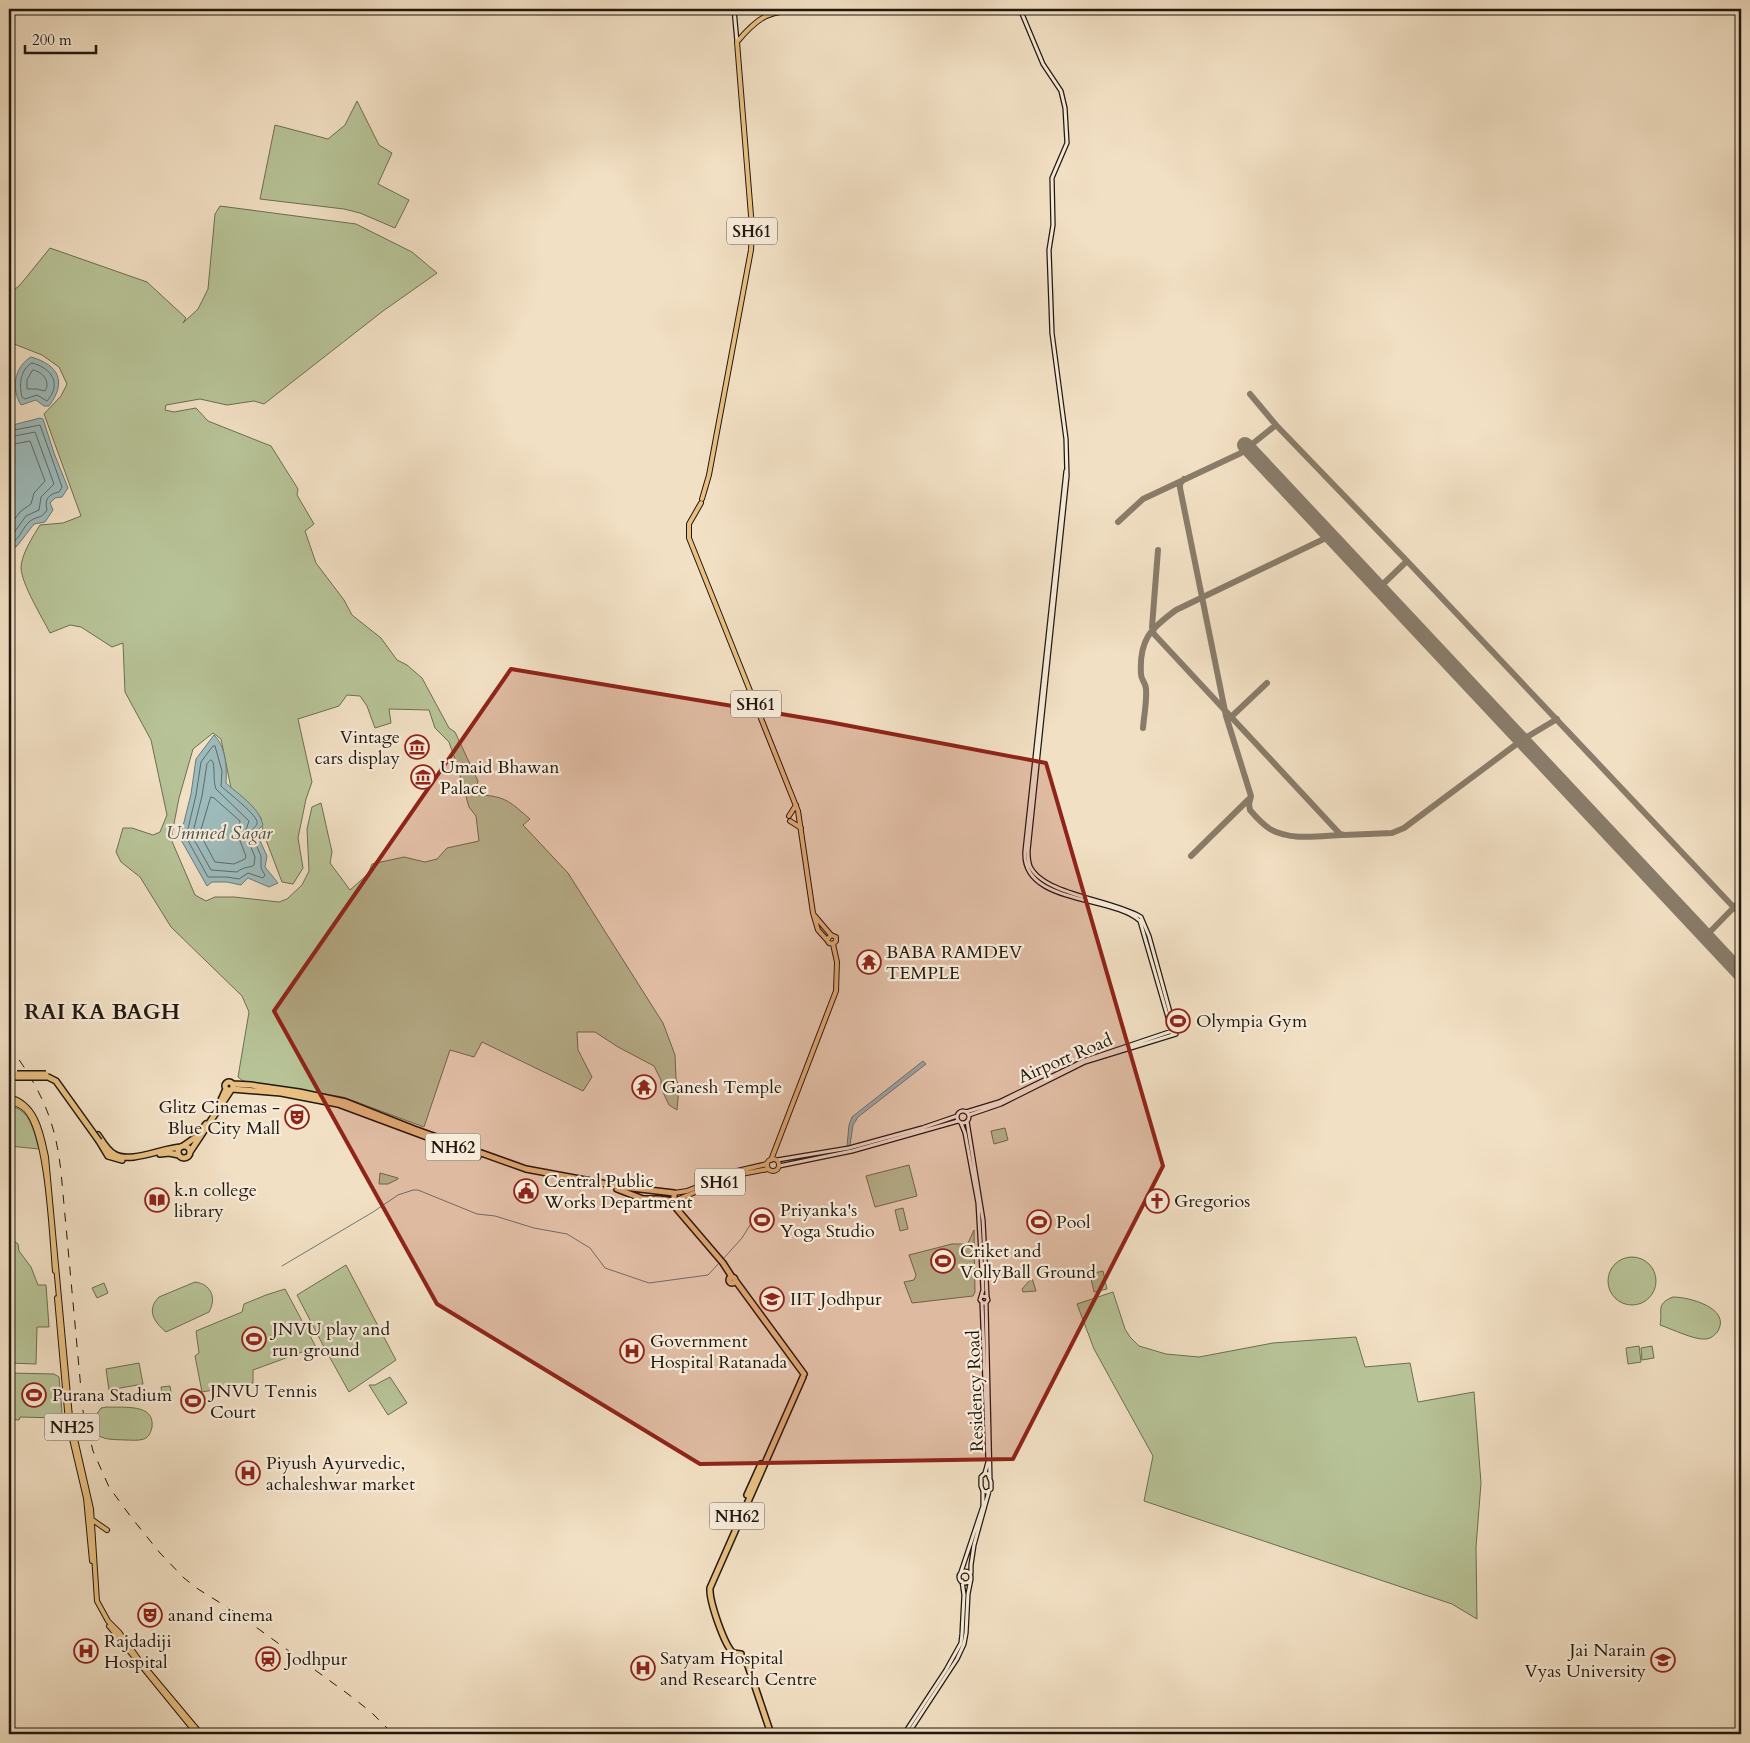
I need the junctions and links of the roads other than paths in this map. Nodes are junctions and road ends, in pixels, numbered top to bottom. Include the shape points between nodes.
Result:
1 (734, 9) edge
2 (809, 9) edge
3 (1020, 9) edge
4 (737, 42) junction
5 (796, 805) junction
6 (801, 828) junction
7 (813, 913) junction
8 (831, 935) junction
9 (827, 940) junction
10 (833, 944) junction
11 (9, 1075) edge
12 (231, 1088) junction
13 (9, 1097) edge
14 (9, 1101) edge
15 (967, 1113) junction
16 (956, 1116) junction
17 (959, 1122) junction
18 (967, 1122) junction
19 (100, 1140) junction
20 (182, 1146) junction
21 (190, 1152) junction
22 (179, 1155) junction
23 (774, 1160) junction
24 (767, 1164) junction
25 (779, 1166) junction
26 (768, 1169) junction
27 (674, 1193) junction
28 (667, 1200) junction
29 (674, 1201) junction
30 (733, 1279) junction
31 (984, 1296) junction
32 (984, 1303) junction
33 (985, 1473) junction
34 (990, 1479) junction
35 (983, 1491) junction
36 (989, 1491) junction
37 (92, 1519) junction
38 (107, 1530) dead end
39 (962, 1572) junction
40 (971, 1573) junction
41 (971, 1579) junction
42 (962, 1581) junction
43 (951, 1664) junction
44 (197, 1734) edge
45 (201, 1734) edge
46 (770, 1734) edge
47 (906, 1734) edge

1 - 4 main road
2 - 4 main road via 766,16 754,23
3 - 15 main road, Airport Road via 1043,64 1061,91 1067,143 1052,178 1054,225 1049,250 1052,333 1066,438 1066,486 1028,860 1033,871 1045,882 1141,917 1174,1033 1085,1062 1007,1101
4 - 5 main road, SH61 via 751,250 713,456 702,501 689,524 689,538
5 - 6 main road, SH61
5 - 6 main road via 790,818
6 - 7 main road, SH61
7 - 8 main road, SH61
7 - 9 main road, SH61 via 818,930
8 - 9 main road
8 - 10 main road, SH61 via 836,939
9 - 10 main road, SH61
10 - 23 main road, SH61 via 836,991 776,1145
11 - 19 highway, bridge via 48,1074 57,1078
12 - 20 highway via 201,1131
12 - 21 highway
12 - 27 highway, NH62 via 284,1090 346,1102 526,1169
12 - 28 highway, NH62 via 338,1104 519,1170 614,1188 643,1199
13 - 37 main road, NH25 via 23,1103 31,1112 46,1157 70,1417
14 - 44 main road, NH25 via 20,1105 30,1117 43,1157 68,1422 88,1511 94,1601 102,1617
15 - 16 main road, Airport Road via 960,1111
15 - 18 main road
16 - 17 main road
16 - 23 main road, Airport Road via 849,1148
17 - 18 main road
17 - 25 main road via 852,1151
17 - 31 main road via 965,1133 978,1203
18 - 31 main road via 983,1220
19 - 20 highway via 112,1153 124,1158
19 - 22 highway via 108,1156 120,1160 166,1153
20 - 21 highway via 187,1146
20 - 22 highway
21 - 22 highway via 186,1158
23 - 24 main road, SH61
23 - 25 main road
24 - 26 main road, SH61
24 - 27 main road, SH61
25 - 26 main road, SH61 via 775,1172
26 - 29 main road, SH61 via 736,1175
27 - 29 highway
28 - 29 highway, NH62
28 - 30 highway, NH62
29 - 30 highway, NH62 via 676,1208
30 - 46 highway, NH62 via 803,1375 728,1535 706,1592 728,1653 744,1664
31 - 32 main road via 988,1298
31 - 32 main road via 980,1298
32 - 33 main road, Residency Road via 988,1462
32 - 34 main road, Residency Road
33 - 34 main road, Residency Road
33 - 35 main road, Residency Road via 981,1480
34 - 36 main road, Residency Road
35 - 36 main road
35 - 39 main road, Residency Road via 983,1506
36 - 40 main road, Residency Road via 974,1545
37 - 38 main road
37 - 45 main road, NH25 via 99,1607
39 - 40 main road
39 - 42 main road, Residency Road via 959,1577
40 - 41 main road, Residency Road
41 - 42 main road via 966,1583
41 - 43 main road, Residency Road via 965,1640
42 - 43 main road, Residency Road via 962,1634
43 - 47 main road

